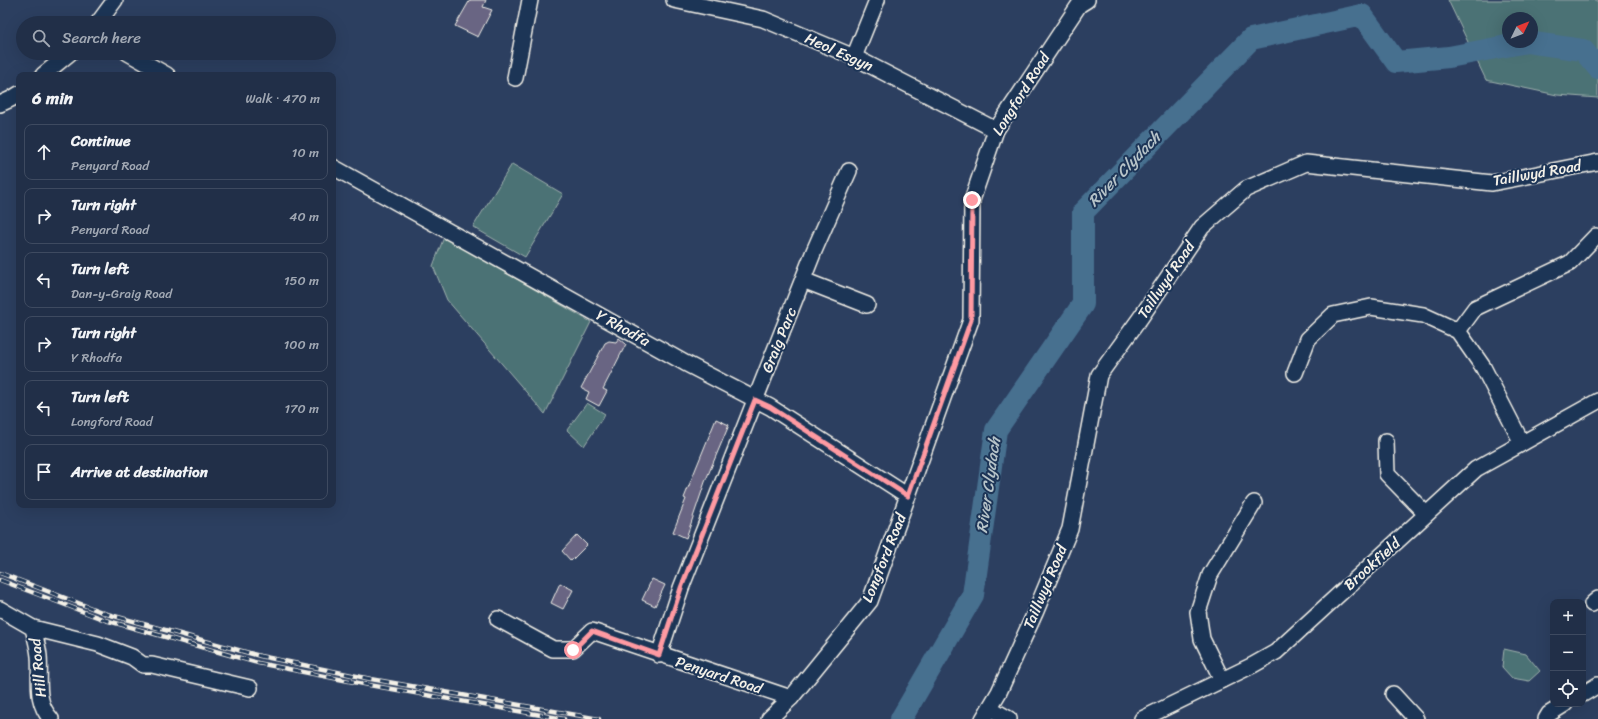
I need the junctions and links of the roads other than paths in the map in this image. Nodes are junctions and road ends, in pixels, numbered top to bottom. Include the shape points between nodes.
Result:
1 (115, 0) edge
2 (530, 0) edge
3 (877, 0) edge
4 (1087, 0) edge
5 (682, 1) edge
6 (103, 16) edge
7 (854, 58) junction
8 (61, 60) edge
9 (141, 60) edge
10 (47, 72) edge
11 (163, 72) edge
12 (516, 72) dead end
13 (16, 96) edge
14 (0, 104) edge
15 (996, 130) junction
16 (1598, 162) edge
17 (336, 169) edge
18 (849, 171) dead end
19 (1596, 236) dead end
20 (803, 280) junction
21 (867, 305) dead end
22 (1458, 331) junction
23 (1295, 374) dead end
24 (755, 400) junction
25 (1598, 401) edge
26 (1386, 441) dead end
27 (1522, 443) junction
28 (908, 496) junction
29 (1254, 502) dead end
30 (1426, 514) junction
31 (0, 609) edge
32 (498, 619) dead end
33 (33, 628) junction
34 (659, 655) junction
35 (1222, 680) junction
36 (1598, 685) edge
37 (250, 688) dead end
38 (1586, 692) edge
39 (1393, 694) dead end
40 (790, 698) junction
41 (1560, 707) edge
42 (987, 713) edge
43 (51, 719) edge
44 (769, 719) edge
45 (1009, 719) edge
46 (1142, 719) edge
47 (1416, 719) edge
48 (1546, 719) edge

1 - 6 street
2 - 12 street
3 - 7 street
4 - 15 street, Longford Road via 1079,5
5 - 7 street, Heol Esgyn via 763,19
7 - 15 street, Heol Esgyn
8 - 10 street
9 - 11 street
13 - 14 street
15 - 28 street, Longford Road via 972,200 971,320
16 - 42 street, Taillwyd Road via 1492,183 1306,163 1246,189 1202,227 1099,375 1070,529 1035,613
17 - 24 street, Y Rhodfa via 652,350
18 - 20 street, Graig Parc
19 - 22 street via 1570,262 1475,308
20 - 21 street
20 - 24 street, Graig Parc
22 - 23 street via 1423,315 1371,307 1333,315 1308,339
22 - 27 street via 1483,367
24 - 28 street, Y Rhodfa via 770,407
24 - 34 street, Graig Parc via 681,588
25 - 27 street, Brookfield
26 - 30 street via 1387,474
27 - 30 street, Brookfield via 1476,469
28 - 40 street, Longford Road via 870,601
29 - 35 street via 1210,575 1198,612 1202,639
30 - 35 street, Brookfield via 1276,652
31 - 33 street, Hill Road
32 - 34 street, Penyard Road via 553,649 573,650 592,631
33 - 37 street via 98,644 132,657 143,665
33 - 43 street, Hill Road via 39,655 39,695
34 - 40 street, Penyard Road
35 - 46 street, Brookfield
36 - 38 street
39 - 47 street
40 - 44 street, Longford Road
41 - 48 street
42 - 45 street

